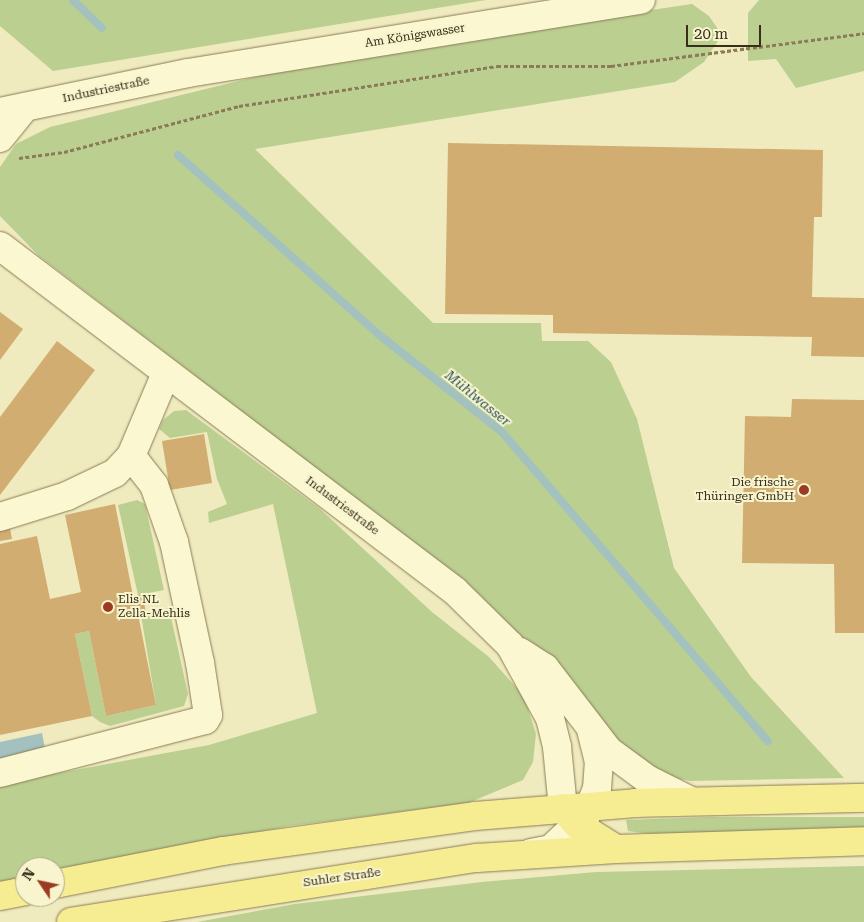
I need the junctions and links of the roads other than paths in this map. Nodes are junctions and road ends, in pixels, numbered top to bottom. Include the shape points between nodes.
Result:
1 (641, 0) edge
2 (188, 72) joint
3 (12, 110) edge
4 (5, 149) edge
5 (0, 241) edge
6 (0, 246) edge
7 (0, 251) edge
8 (28, 270) junction
9 (166, 374) junction
10 (131, 456) junction
11 (0, 517) edge
12 (510, 645) junction
13 (589, 726) junction
14 (0, 773) edge
15 (864, 798) edge
16 (692, 801) junction
17 (577, 813) junction
18 (864, 841) edge
19 (616, 848) junction
20 (527, 854) junction
21 (65, 882) edge
22 (15, 892) edge
23 (0, 896) edge
24 (71, 922) edge

1 - 2 street, Am Königswasser
2 - 3 street, Industriestraße
3 - 4 street, Industriestraße
5 - 8 street, Industriestraße
6 - 8 street, Industriestraße
7 - 8 street, Industriestraße
8 - 9 street, Industriestraße
9 - 10 street
9 - 12 street, Industriestraße via 455,592
10 - 11 street via 115,474 75,492
10 - 14 street via 154,485 174,542 208,714 201,723
12 - 13 street via 545,668
12 - 17 street, Industriestraße via 550,718
13 - 16 street via 609,751 629,767
13 - 17 street via 599,762 597,789
15 - 16 main road
16 - 17 main road
17 - 19 main road
17 - 20 street via 551,850
17 - 21 main road via 372,829 222,850
18 - 19 main road, Suhler Straße
19 - 20 main road, Suhler Straße
20 - 24 main road, Suhler Straße via 477,858 299,884
22 - 23 main road

